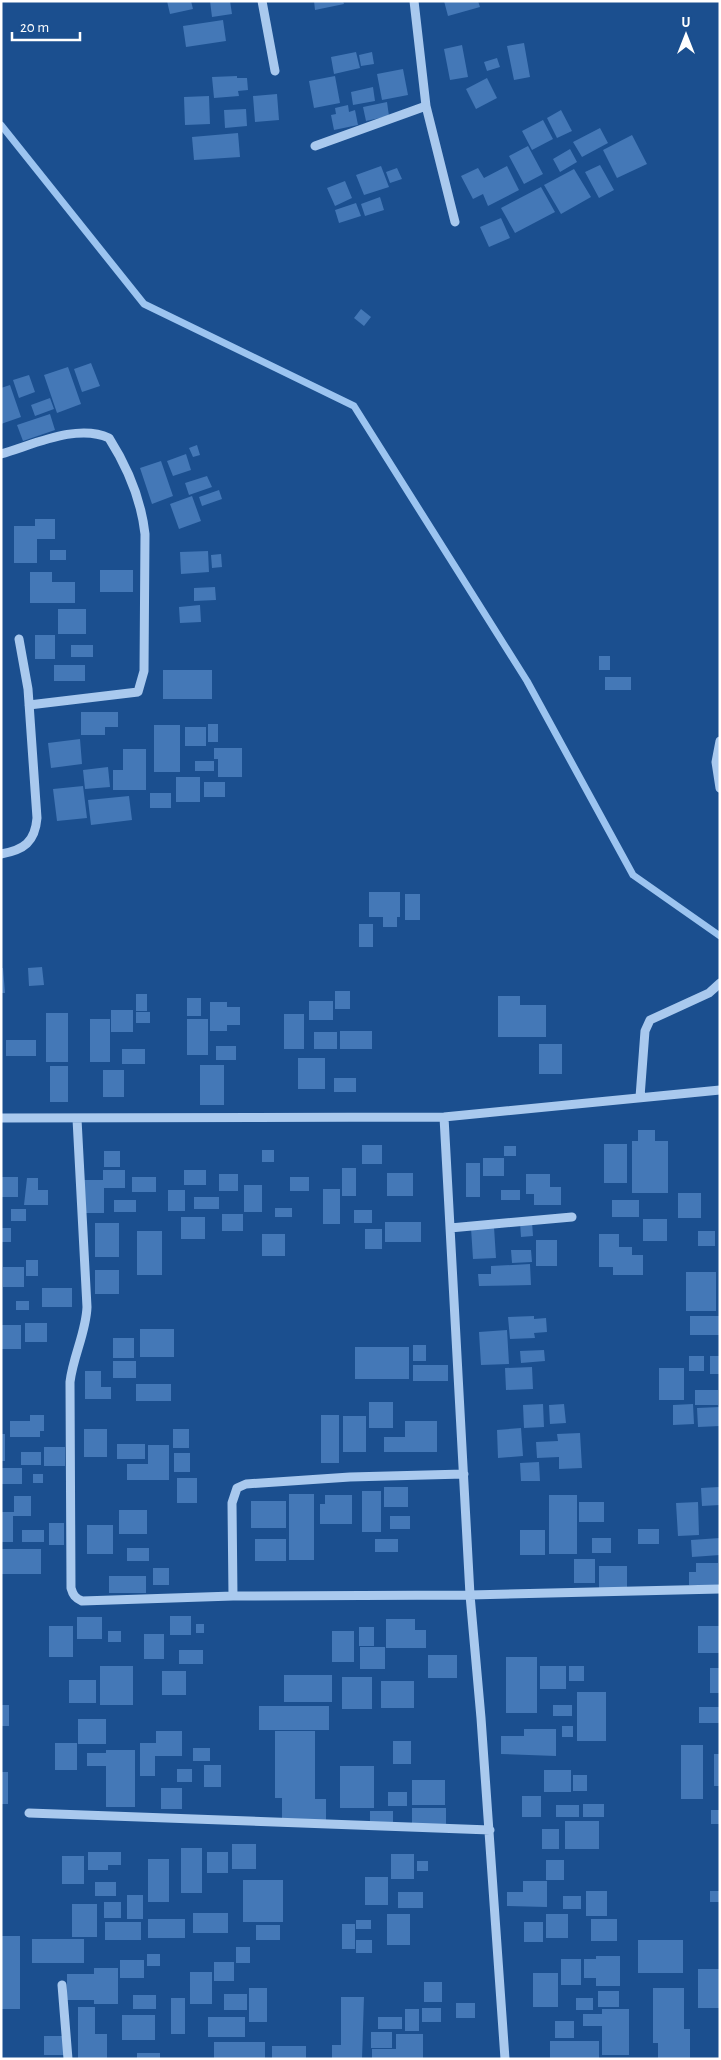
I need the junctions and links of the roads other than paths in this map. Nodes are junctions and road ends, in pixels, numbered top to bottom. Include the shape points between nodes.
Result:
1 (262, 1) edge
2 (414, 1) edge
3 (275, 71) dead end
4 (426, 106) junction
5 (315, 146) dead end
6 (455, 222) dead end
7 (1, 454) edge
8 (20, 639) dead end
9 (29, 705) junction
10 (720, 741) edge
11 (720, 788) edge
12 (1, 854) edge
13 (720, 983) edge
14 (720, 1090) edge
15 (640, 1097) junction
16 (444, 1117) junction
17 (1, 1118) edge
18 (77, 1119) junction
19 (572, 1216) dead end
20 (450, 1228) junction
21 (464, 1474) junction
22 (720, 1589) edge
23 (470, 1595) junction
24 (233, 1596) junction
25 (29, 1813) dead end
26 (490, 1830) junction
27 (62, 1985) dead end
28 (68, 2059) edge
29 (505, 2059) edge

1 - 3 street
2 - 4 street
4 - 5 street
4 - 6 street
7 - 9 street via 72,434 92,432 109,438 133,481 143,514 144,671 138,692
8 - 9 street
9 - 12 street via 36,830 24,848
10 - 11 street via 716,762
13 - 15 street via 709,993 650,1020 645,1031
14 - 15 street
15 - 16 street
16 - 18 street
16 - 20 street
17 - 18 street
18 - 24 street via 87,1318 72,1363 70,1382 72,1594 82,1601
19 - 20 street
20 - 21 street
21 - 23 street
21 - 24 street via 350,1477 246,1484 238,1488 232,1503
22 - 23 street
23 - 24 street
23 - 26 street
25 - 26 street
26 - 29 street
27 - 28 street

